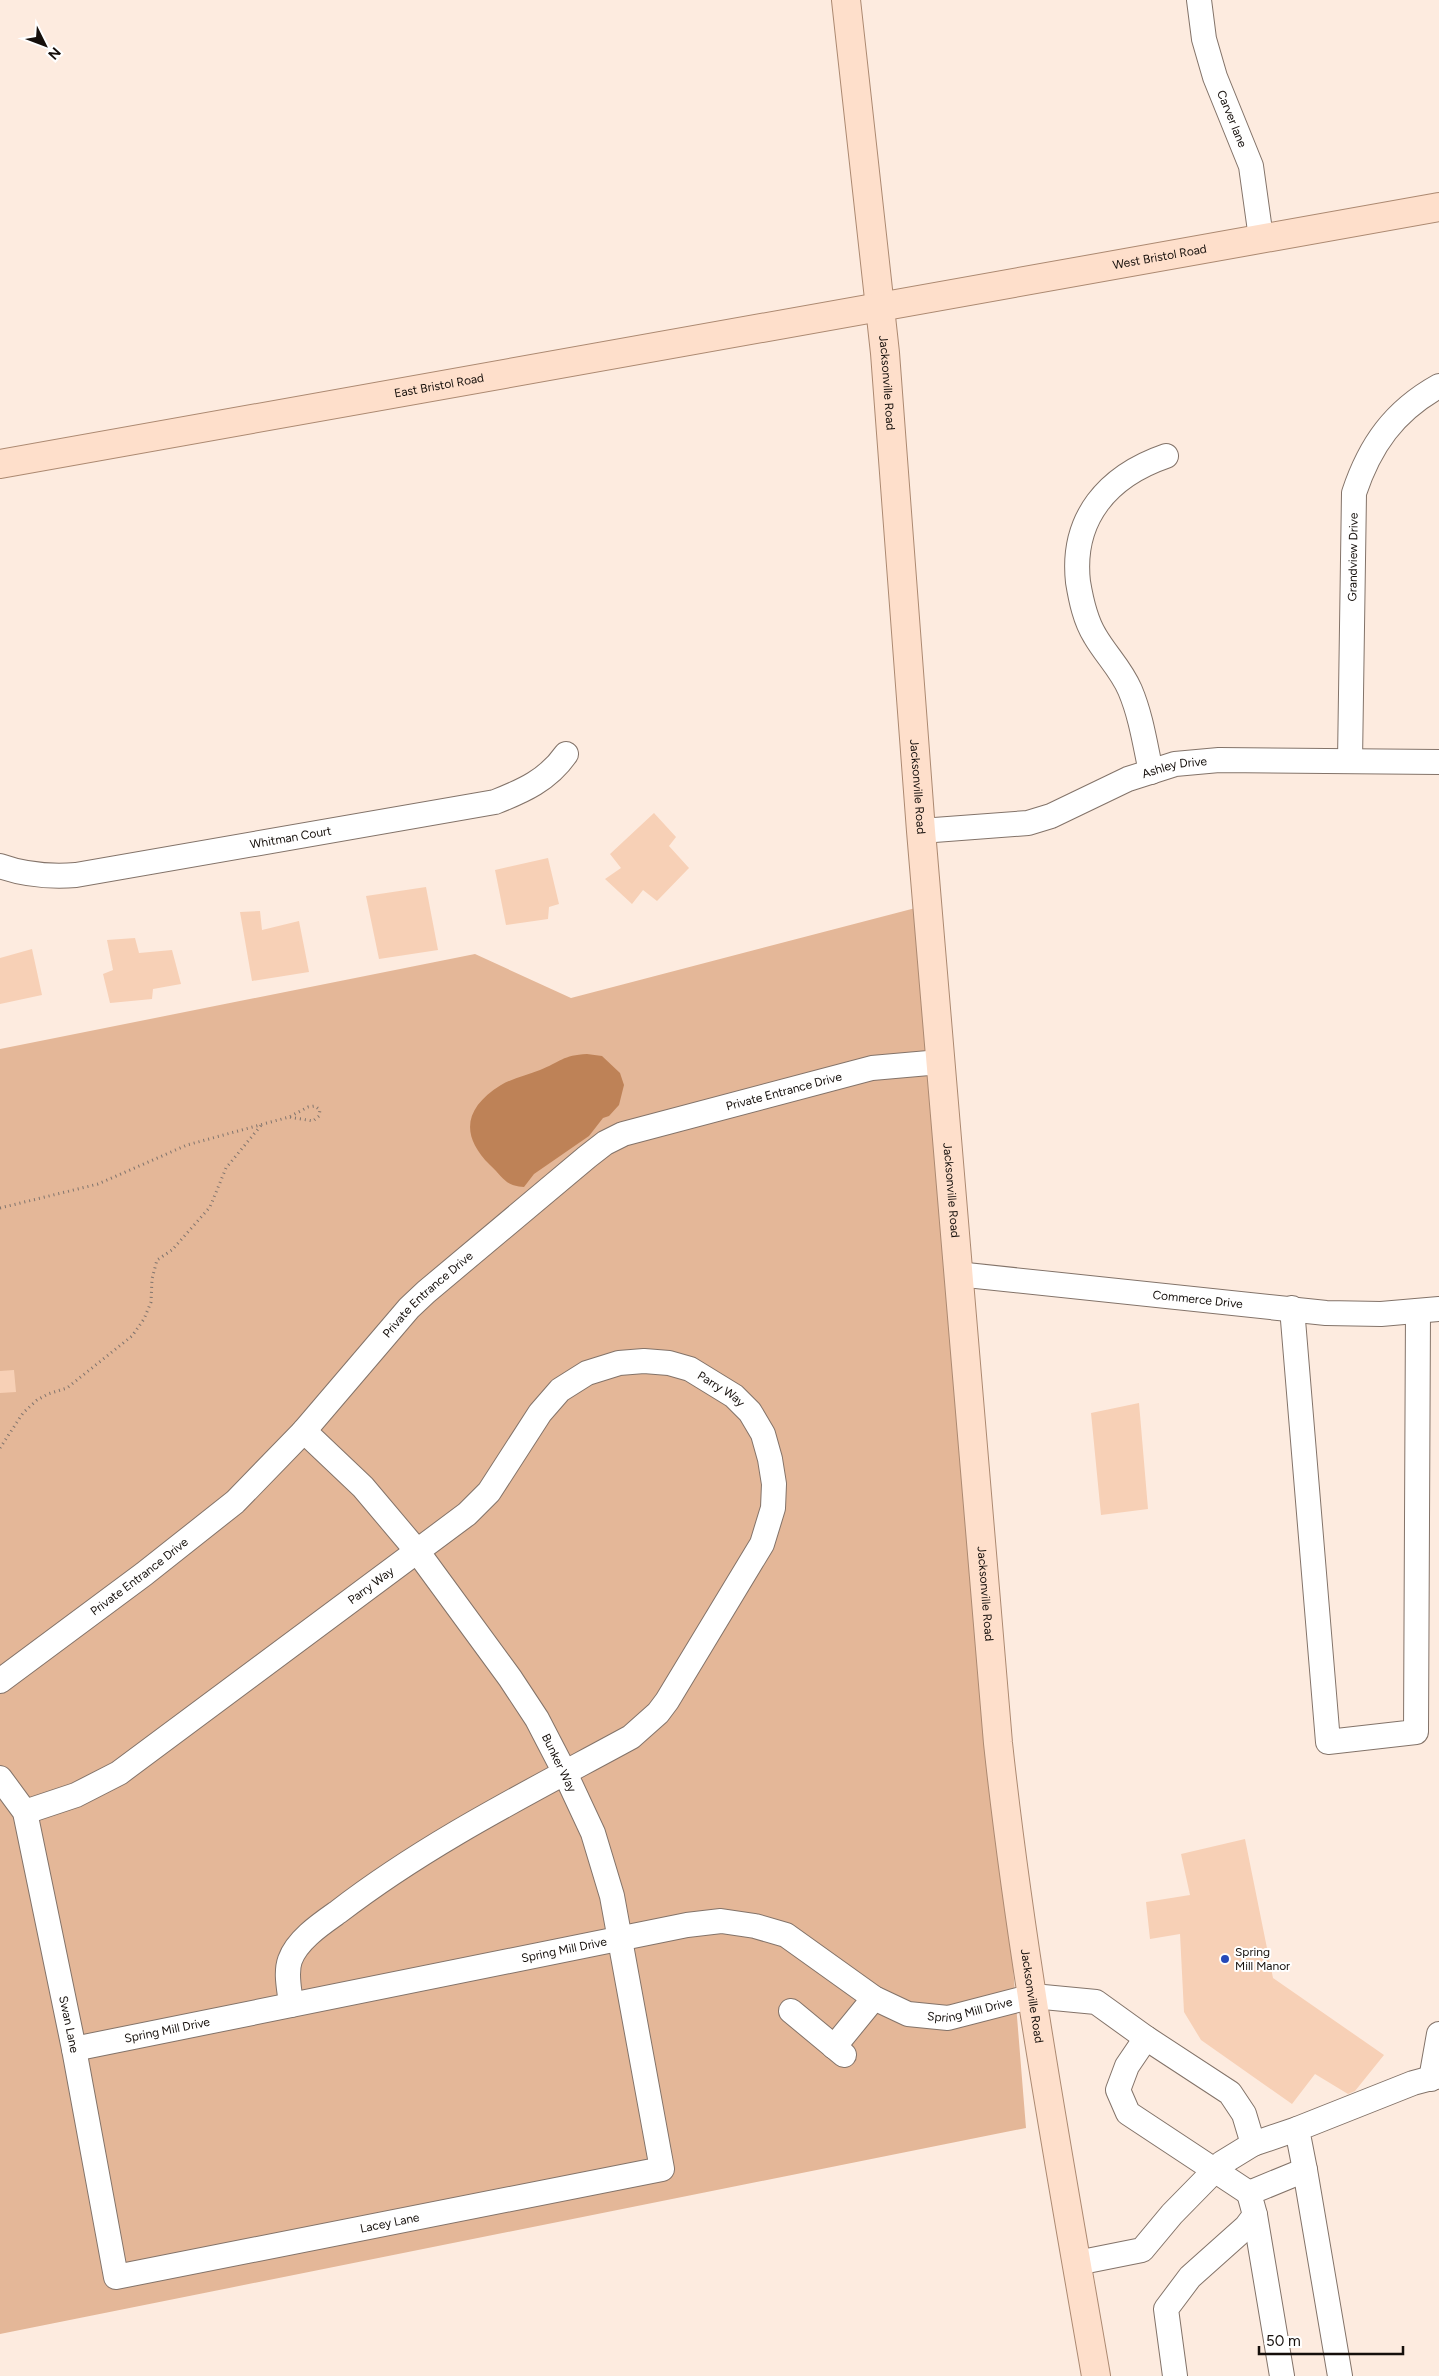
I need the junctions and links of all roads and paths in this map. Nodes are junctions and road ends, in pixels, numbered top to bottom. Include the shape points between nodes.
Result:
1 (846, 0) edge
2 (1199, 0) edge
3 (1439, 206) edge
4 (1261, 238) junction
5 (879, 306) junction
6 (1439, 386) edge
7 (1166, 456) dead end
8 (0, 464) edge
9 (566, 754) dead end
10 (1350, 761) junction
11 (1439, 762) edge
12 (1151, 772) junction
13 (921, 831) junction
14 (0, 866) edge
15 (940, 1062) junction
16 (290, 1117) junction
17 (262, 1123) junction
18 (0, 1208) edge
19 (957, 1274) junction
20 (1292, 1308) junction
21 (1428, 1310) edge
22 (304, 1431) junction
23 (0, 1448) edge
24 (417, 1551) junction
25 (0, 1681) edge
26 (565, 1773) junction
27 (0, 1778) edge
28 (25, 1812) junction
29 (619, 1941) junction
30 (1033, 1996) junction
31 (874, 1998) junction
32 (291, 2005) junction
33 (791, 2011) dead end
34 (1439, 2034) edge
35 (1146, 2038) junction
36 (74, 2049) junction
37 (1435, 2077) edge
38 (1297, 2129) junction
39 (1253, 2144) junction
40 (662, 2169) joint
41 (1213, 2170) junction
42 (1305, 2170) junction
43 (1252, 2204) junction
44 (1077, 2264) junction
45 (116, 2278) joint
46 (1096, 2376) edge
47 (1175, 2376) edge
48 (1282, 2376) edge
49 (1340, 2376) edge

1 - 5 main road, Jacksonville Road
2 - 4 street, Carver lane via 1204,39 1215,77 1251,166
3 - 4 main road, West Bristol Road
4 - 5 main road, West Bristol Road
5 - 8 main road, East Bristol Road
5 - 13 main road, Jacksonville Road
6 - 10 street, Grandview Drive via 1402,413 1378,439 1354,493
7 - 12 street via 1130,473 1099,499 1078,544 1076,564 1087,619 1095,637 1122,671 1137,708
9 - 14 street, Whitman Court via 556,768 536,784 495,802 76,875 37,875
10 - 11 street, Ashley Drive
10 - 12 street, Ashley Drive via 1220,760 1175,764
12 - 13 street, Ashley Drive via 1028,823
13 - 15 main road, Jacksonville Road
15 - 19 main road, Jacksonville Road
15 - 22 street, Private Entrance Drive via 872,1068 655,1124 605,1143 461,1261 421,1298
16 - 16 path via 308,1107 315,1106 320,1110 313,1121
16 - 17 path
17 - 18 path via 187,1145 98,1184
17 - 23 path via 226,1168 210,1207 172,1250 157,1260 150,1302 144,1319 132,1336 67,1388 36,1400 23,1413
19 - 20 street, Commerce Drive
19 - 30 main road, Jacksonville Road via 1001,1770
20 - 21 street, Commerce Drive via 1362,1314
20 - 21 street via 1328,1742 1416,1732
22 - 24 street, Bunker Way via 363,1487
22 - 25 street, Private Entrance Drive via 235,1502 189,1540
24 - 26 street, Bunker Way via 510,1678 537,1719
24 - 26 street, Parry Way via 467,1514 489,1492 540,1414 560,1390 587,1373 619,1363 668,1363 690,1369 718,1385 750,1412 762,1434 774,1484 773,1508 762,1544 658,1713 631,1737
24 - 28 street, Parry Way via 119,1773 76,1796
26 - 29 street, Bunker Way via 603,1863
26 - 32 street, Parry Way via 429,1847 321,1925 300,1944 290,1959
27 - 28 street, Swan Lane
28 - 36 street, Swan Lane
29 - 31 street, Spring Mill Drive via 687,1925 721,1921 755,1926 786,1935
29 - 32 street, Spring Mill Drive
29 - 40 street, Bunker Way
30 - 31 street, Spring Mill Drive via 948,2018 908,2014
30 - 35 street, Spring Mill Drive via 1096,2002
30 - 44 main road, Jacksonville Road
31 - 33 street via 839,2051
32 - 36 street, Spring Mill Drive
34 - 37 street
35 - 39 street, Spring Mill Drive via 1230,2092 1244,2114
35 - 41 street via 1127,2066 1118,2090 1128,2113
36 - 45 street, Swan Lane
37 - 38 street
38 - 39 street
38 - 42 street
39 - 41 street
40 - 45 street, Lacey Lane
41 - 43 street
41 - 44 street via 1142,2250
42 - 43 street
42 - 49 street
43 - 47 street via 1246,2227 1190,2277 1166,2309
43 - 48 street
44 - 46 main road, Jacksonville Road

